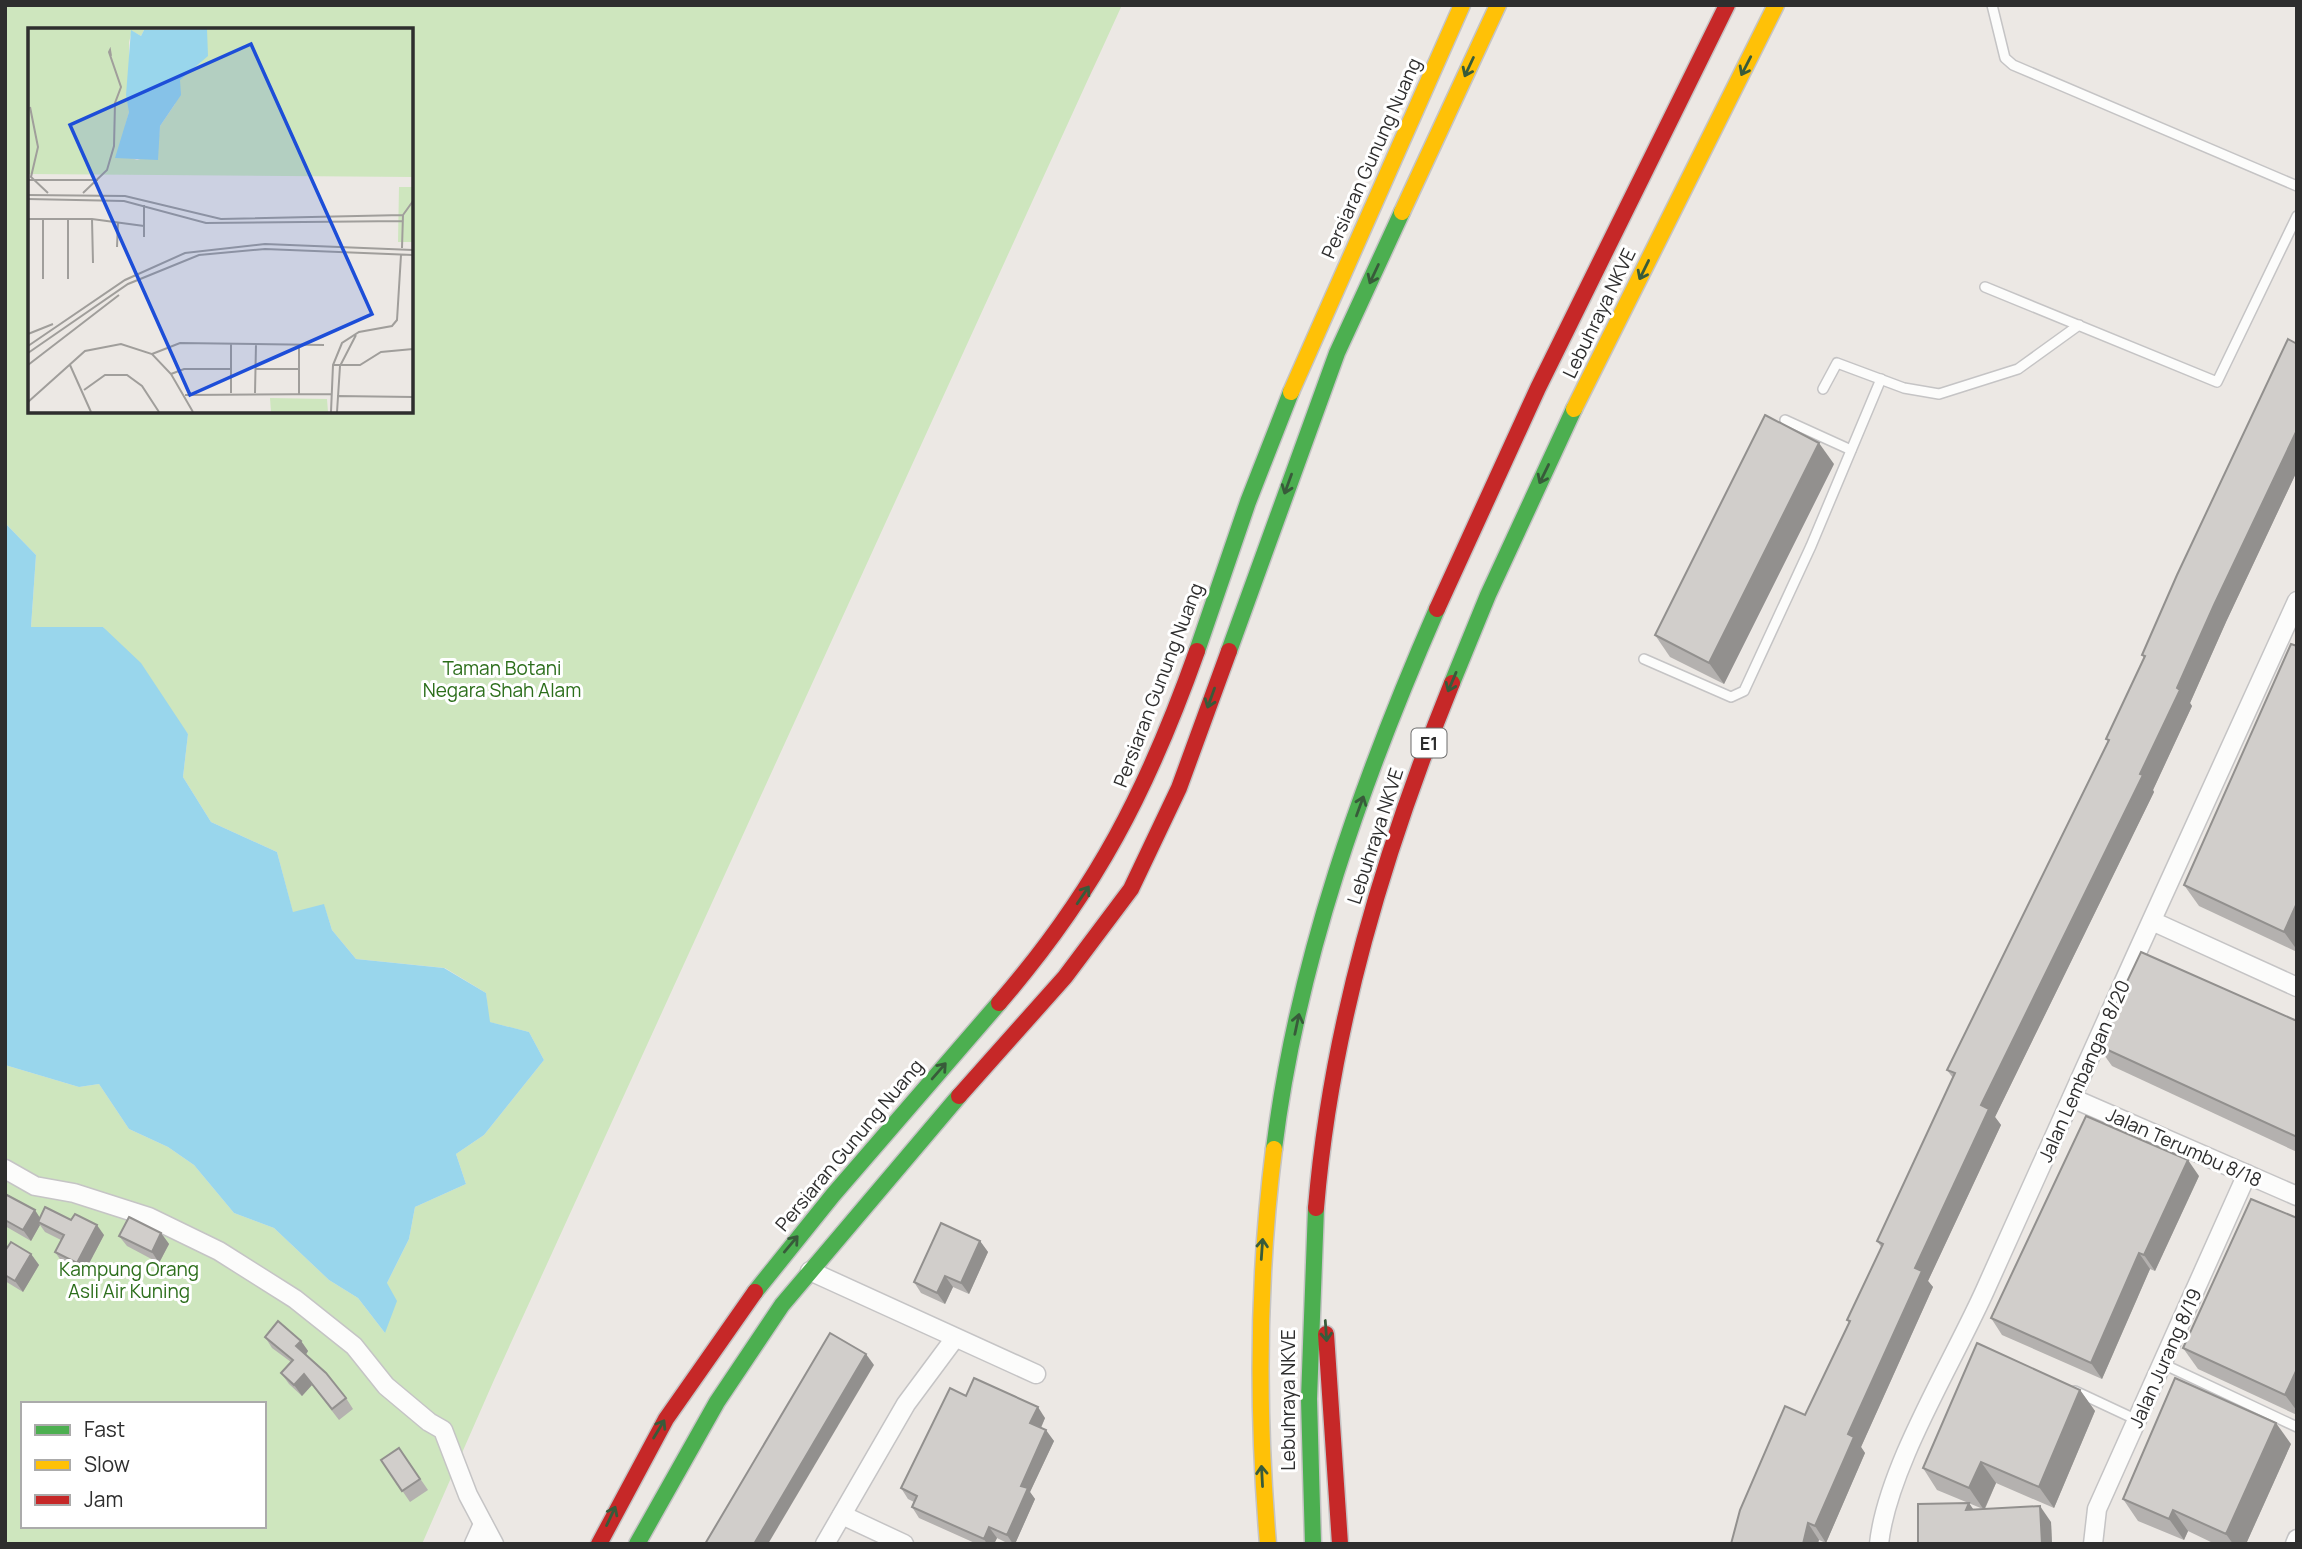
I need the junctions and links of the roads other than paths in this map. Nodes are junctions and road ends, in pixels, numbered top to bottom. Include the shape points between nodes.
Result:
1 (1462, 5) edge
2 (1498, 5) edge
3 (1727, 5) edge
4 (1776, 5) edge
5 (1992, 5) edge
6 (2297, 186) edge
7 (2297, 216) edge
8 (1985, 286) dead end
9 (2079, 325) junction
10 (1881, 379) junction
11 (1824, 389) dead end
12 (1785, 420) dead end
13 (1852, 450) junction
14 (2294, 612) edge
15 (1644, 659) dead end
16 (2152, 921) junction
17 (2297, 987) edge
18 (2072, 1098) junction
19 (5, 1170) edge
20 (2248, 1174) junction
21 (1316, 1189) junction
22 (2297, 1196) edge
23 (810, 1272) junction
24 (955, 1338) junction
25 (2163, 1364) junction
26 (1036, 1374) dead end
27 (2062, 1385) edge
28 (2137, 1420) junction
29 (2297, 1427) edge
30 (842, 1515) junction
31 (483, 1524) junction
32 (474, 1544) edge
33 (494, 1544) edge
34 (598, 1544) edge
35 (637, 1544) edge
36 (825, 1544) edge
37 (904, 1544) edge
38 (1268, 1544) edge
39 (1313, 1544) edge
40 (1340, 1544) edge
41 (1879, 1544) edge
42 (2093, 1544) edge

34 -> 1 main road, Persiaran Gunung Nuang via 624,1488 686,1384 759,1283 1047,948 1098,872 1151,774 1268,449
2 -> 23 main road via 1337,353 1179,788 1131,889 1065,977
38 -> 3 main road, Lebuhraya NKVE / E1 via 1259,1425 1263,1227 1275,1134 1298,1018 1334,880 1405,681 1468,534
4 -> 21 main road, Lebuhraya NKVE / E1 via 1513,540 1447,696 1356,968
5 - 6 lane via 2005,58 2013,65
7 - 9 lane via 2217,382
8 - 9 lane
9 - 10 lane via 2018,369 1960,390 1922,392
10 - 11 lane via 1837,363
10 - 13 lane
12 - 13 lane
13 - 15 lane via 1744,691 1731,697
14 - 16 street, Jalan Lembangan 8/20
16 - 17 street
16 - 18 street, Jalan Lembangan 8/20
18 - 20 street, Jalan Terumbu 8/18
18 - 41 street, Jalan Lembangan 8/20 via 1968,1341 1907,1455 1881,1523
19 - 31 street via 35,1186 149,1217 219,1251 295,1299 354,1346 386,1386 443,1430
20 - 22 street, Jalan Terumbu 8/18
20 - 25 street, Jalan Jurang 8/19
21 - 39 main road, Lebuhraya NKVE / E1 via 1307,1365
21 -> 40 main road
23 - 24 street
23 - 35 main road via 782,1305 718,1402
24 - 26 street
24 - 30 street via 906,1404
25 - 28 street, Jalan Jurang 8/19
25 - 29 lane
27 - 28 lane
28 - 42 street, Jalan Jurang 8/19 via 2097,1509
30 - 36 street
30 - 37 street
31 - 32 street
31 - 33 street

